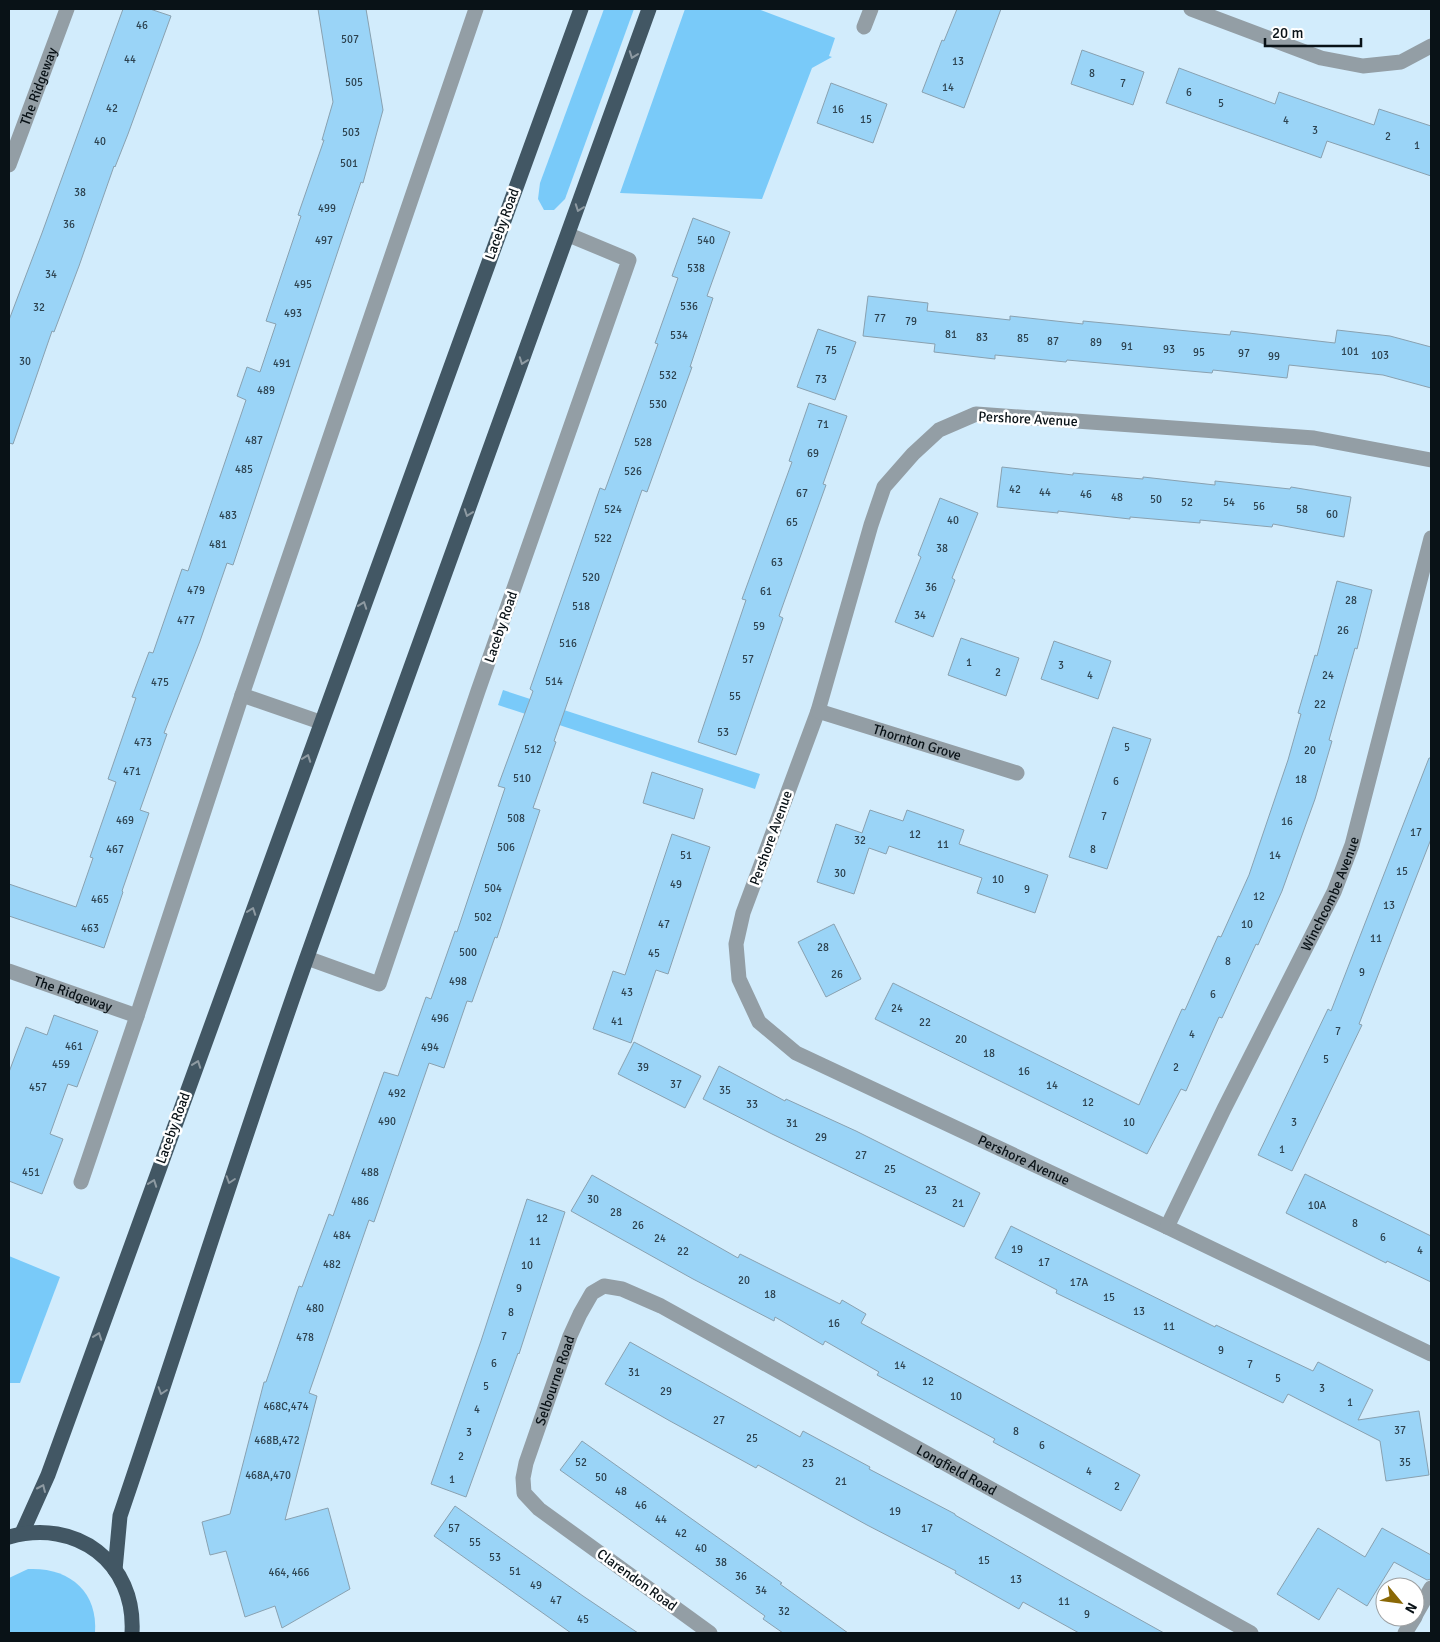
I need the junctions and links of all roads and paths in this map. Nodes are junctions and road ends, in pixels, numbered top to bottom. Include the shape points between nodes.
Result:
1 (67, 9) edge
2 (476, 9) edge
3 (580, 9) edge
4 (649, 9) edge
5 (872, 9) edge
6 (1191, 9) edge
7 (864, 27) dead end
8 (1431, 46) edge
9 (9, 165) edge
10 (569, 235) junction
11 (1431, 460) edge
12 (1431, 538) edge
13 (242, 695) junction
14 (818, 711) junction
15 (320, 722) junction
16 (1017, 773) dead end
17 (307, 958) junction
18 (9, 971) edge
19 (137, 1016) junction
20 (81, 1182) dead end
21 (1167, 1227) junction
22 (661, 1306) joint
23 (1431, 1354) edge
24 (563, 1527) joint
25 (15, 1535) edge
26 (116, 1570) junction
27 (1431, 1588) edge
28 (1425, 1602) edge
29 (132, 1633) edge
30 (710, 1633) edge
31 (1251, 1633) edge

1 - 9 street, The Ridgeway
2 - 13 street
15 -> 3 highway, Laceby Road
4 -> 10 highway
5 - 7 street
6 - 8 street via 1321,58 1363,66 1401,62
10 -> 17 highway
10 - 17 street, Laceby Road via 630,260 379,984
11 - 14 street, Pershore Avenue via 1314,438 976,414 939,430 884,487
12 - 21 street, Winchcombe Avenue via 1352,845 1334,892
13 - 15 street
13 - 19 street
14 - 16 street, Thornton Grove
14 - 21 street, Pershore Avenue via 743,913 736,944 738,979 759,1022 796,1053
25 -> 15 highway, Laceby Road via 48,1475
17 -> 26 highway via 245,1134 120,1516
18 - 19 street, The Ridgeway
19 - 20 street
21 - 23 street, Pershore Avenue
22 - 24 street, Selbourne Road via 622,1289 604,1286 592,1293 570,1336 523,1478 524,1493 539,1510
22 - 31 street, Longfield Road
24 - 30 street, Clarendon Road
25 - 26 highway via 38,1531 72,1537 89,1545
26 - 29 highway via 128,1594
27 - 28 street

